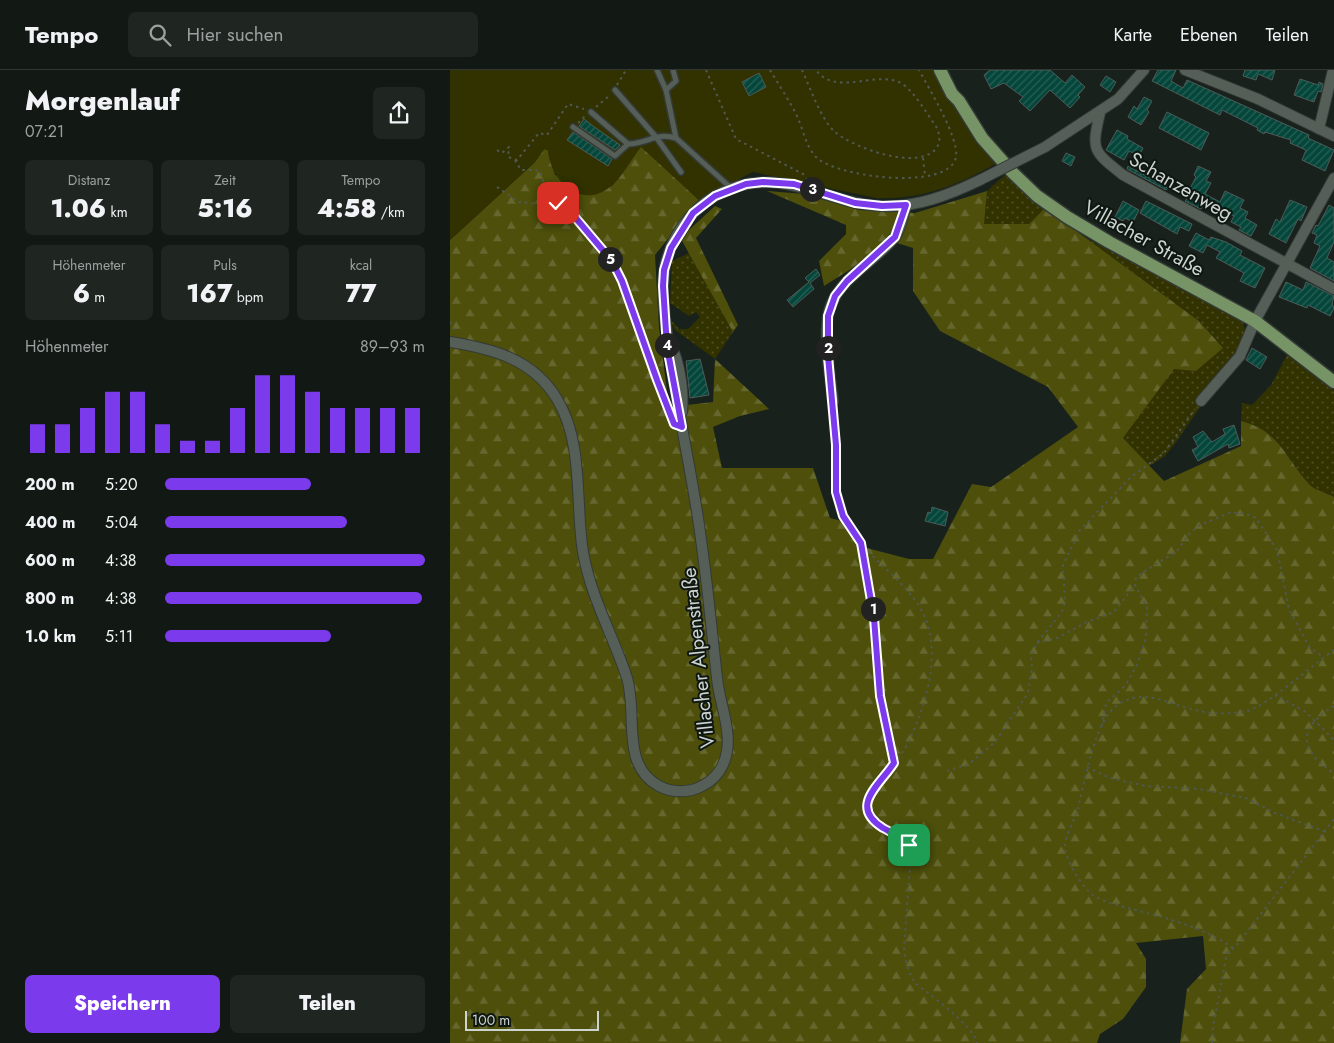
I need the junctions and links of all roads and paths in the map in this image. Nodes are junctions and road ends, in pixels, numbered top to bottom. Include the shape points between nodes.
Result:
1 (626, 70) edge
2 (657, 70) edge
3 (673, 70) edge
4 (706, 70) edge
5 (770, 70) edge
6 (802, 70) edge
7 (816, 70) edge
8 (920, 70) edge
9 (940, 70) edge
10 (949, 70) edge
11 (1144, 70) edge
12 (1185, 70) edge
13 (1333, 70) edge
14 (615, 90) junction
15 (666, 90) junction
16 (959, 101) junction
17 (591, 112) junction
18 (1100, 113) junction
19 (573, 127) joint
20 (1319, 129) junction
21 (1334, 136) edge
22 (656, 137) junction
23 (676, 138) junction
24 (628, 144) junction
25 (497, 150) dead end
26 (923, 158) junction
27 (515, 160) junction
28 (681, 172) dead end
29 (925, 176) junction
30 (1334, 178) edge
31 (497, 187) dead end
32 (731, 189) junction
33 (812, 189) junction
34 (1330, 197) edge
35 (906, 205) junction
36 (558, 206) junction
37 (1286, 265) junction
38 (1334, 289) edge
39 (1255, 321) junction
40 (450, 342) edge
41 (1334, 382) edge
42 (832, 401) joint
43 (1201, 401) joint
44 (676, 417) junction
45 (861, 543) junction
46 (1135, 585) junction
47 (1037, 643) junction
48 (1334, 650) edge
49 (1324, 657) junction
50 (1275, 694) junction
51 (1334, 706) edge
52 (1314, 720) junction
53 (1102, 728) junction
54 (1334, 740) edge
55 (894, 763) junction
56 (1087, 767) junction
57 (947, 771) dead end
58 (1334, 775) edge
59 (1334, 819) edge
60 (1333, 823) edge
61 (1326, 832) junction
62 (1233, 948) junction
63 (976, 1043) edge
64 (1212, 1043) edge

1 - 14 path
2 - 15 lane
3 - 15 lane via 676,81
4 - 33 path via 736,139 804,174
5 - 29 path via 797,116 811,152 820,161 881,177
6 - 26 path via 834,131 877,152
7 - 26 path via 830,80 886,78 904,85 939,133 937,147
8 - 29 path via 951,133 956,152 948,170
9 - 16 main road, Villacher Straße
10 - 16 main road, Villacher Straße via 959,92
11 - 18 street, Villacher Alpenstraße via 1118,99
12 - 20 street via 1258,98
13 - 20 street
14 - 17 path
14 - 22 lane
15 - 23 lane
16 - 39 main road, Villacher Straße via 982,138 1013,173 1067,218
17 - 19 path
17 - 24 lane
17 - 27 path via 568,104 547,135 539,133
18 - 35 street, Villacher Alpenstraße, bridge via 1045,146 949,195
18 - 37 street, Schanzenweg via 1094,141 1100,156 1123,175
19 - 24 lane via 615,156
20 - 21 street
22 - 23 lane via 664,134
22 - 24 lane
22 - 28 lane
23 - 32 lane
25 - 27 path via 502,153 509,146 508,157
26 - 29 path
27 - 36 path via 521,170 541,173 544,185
30 - 34 street
31 - 36 path via 519,202
32 - 33 street, Villacher Alpenstraße via 746,184 780,182
32 - 44 street, Villacher Alpenstraße via 715,196 693,213 671,248 664,270 667,347
33 - 35 street, Villacher Alpenstraße via 855,203
34 - 37 street
35 - 42 street via 895,237 835,296 828,316
36 - 44 path via 574,216 612,261
37 - 38 street, Schanzenweg
37 - 39 street
39 - 41 main road, Villacher Straße
39 - 43 street via 1240,356
40 - 44 street, Villacher Alpenstraße via 493,351 522,363 537,374 558,401 572,438 583,553 599,610 630,693 636,761 649,780 667,790 689,791 716,775 724,762 728,743 717,684 705,558
42 - 45 path via 836,492 843,516
43 - 47 path via 1164,453 1131,477 1080,530 1063,565 1065,602 1062,612
45 - 55 path via 874,618 880,696
45 - 55 path via 909,591 922,612 931,638 933,662 927,692 907,743
46 - 47 path via 1114,612
46 - 49 path via 1136,577 1177,551 1200,525 1229,513 1244,513 1256,518 1277,550 1285,600 1310,648
46 - 53 path via 1147,607 1146,638 1137,665 1125,686 1106,703
47 - 57 path via 1031,655 1028,693 1011,721 995,742 969,764
48 - 49 path
49 - 50 path
50 - 52 path
50 - 53 path via 1250,710 1224,714 1188,708 1156,697 1142,697 1117,705
51 - 52 path
52 - 54 path
52 - 58 path via 1307,734 1312,754
53 - 56 path
55 - 63 path via 867,804 872,819 906,841 911,852 904,947 907,968 915,983 962,1023 976,1038
56 - 61 path via 1110,778 1146,786 1246,798
56 - 62 path via 1065,846 1073,869 1085,887 1093,895 1121,906 1216,936
59 - 60 path
60 - 61 path
61 - 62 path
62 - 64 path via 1227,953

